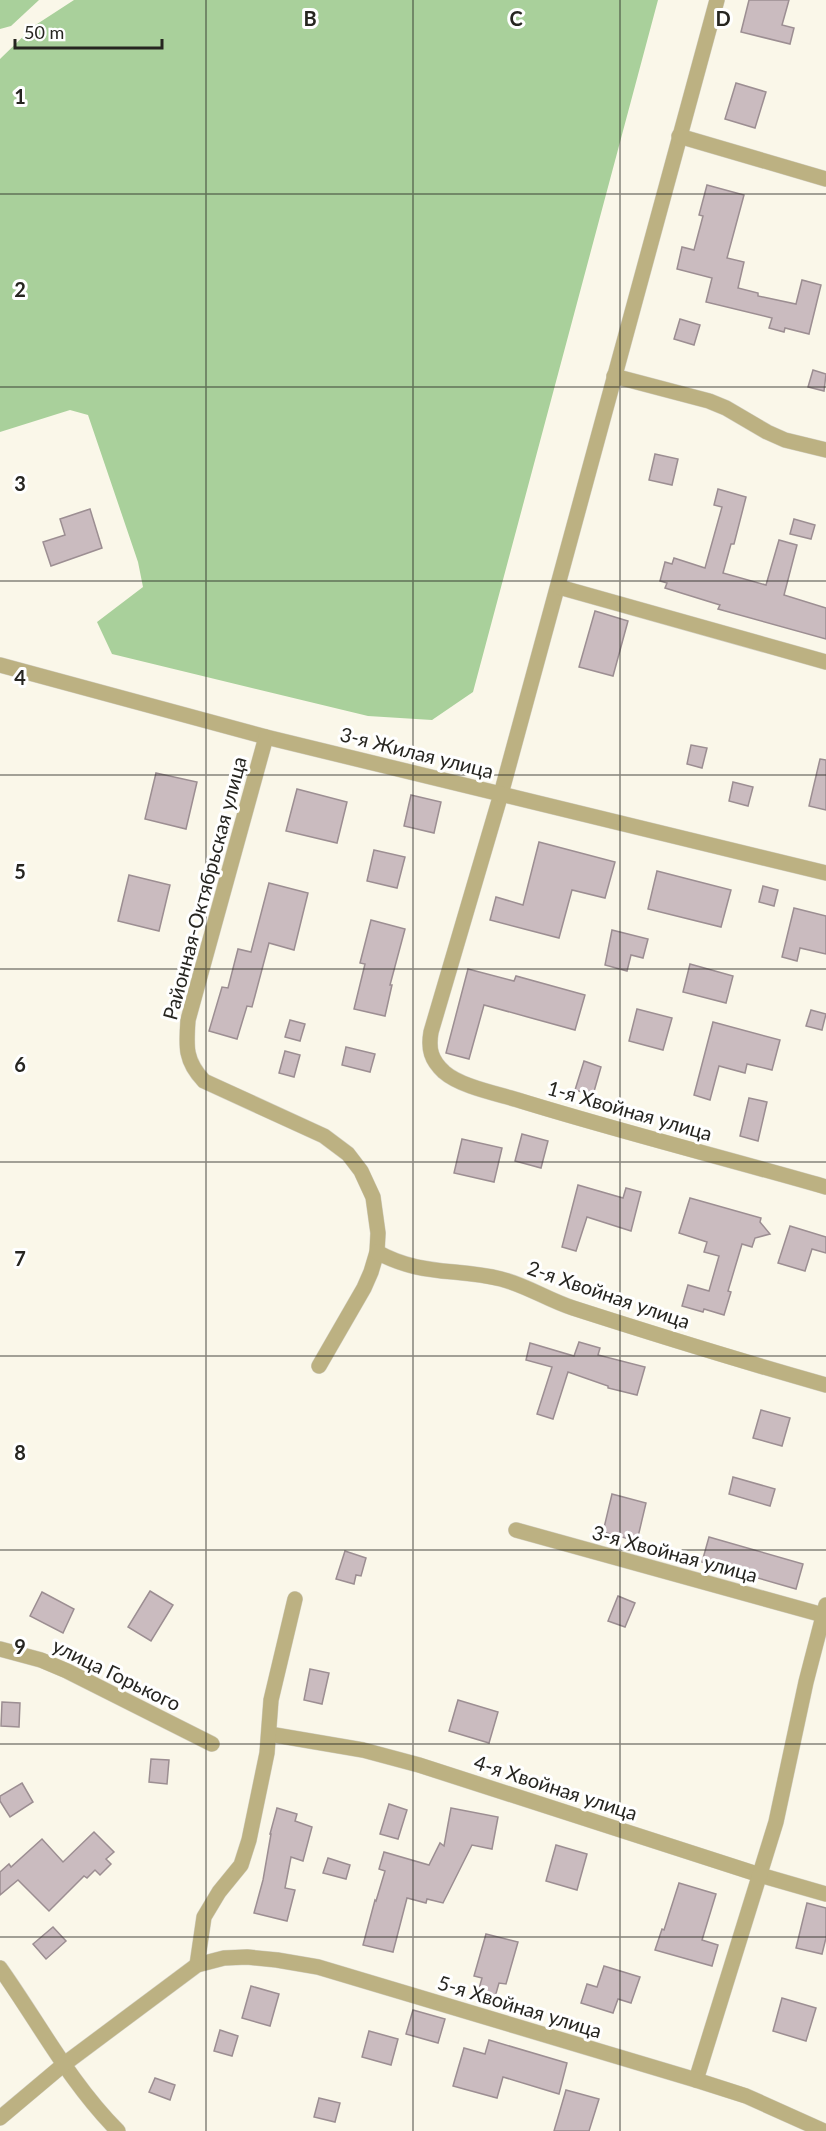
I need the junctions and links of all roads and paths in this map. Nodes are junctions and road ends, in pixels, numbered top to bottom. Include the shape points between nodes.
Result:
1 (717, 0) edge
2 (679, 136) junction
3 (826, 179) edge
4 (614, 376) junction
5 (826, 450) edge
6 (559, 587) junction
7 (826, 662) edge
8 (0, 666) edge
9 (266, 737) junction
10 (501, 794) junction
11 (826, 873) edge
12 (826, 1187) edge
13 (377, 1252) junction
14 (319, 1366) dead end
15 (826, 1385) edge
16 (516, 1530) dead end
17 (295, 1599) dead end
18 (825, 1610) edge
19 (0, 1649) edge
20 (269, 1734) junction
21 (212, 1744) dead end
22 (760, 1875) junction
23 (826, 1894) edge
24 (197, 1965) junction
25 (0, 1968) edge
26 (63, 2065) junction
27 (696, 2080) junction
28 (0, 2118) edge
29 (118, 2131) edge
30 (824, 2131) edge

1 - 2 street
2 - 3 street
2 - 4 street
4 - 5 street via 709,401 785,440
4 - 6 street
6 - 7 street
6 - 10 street
8 - 9 street, 3-я Жилая улица
9 - 10 street, 3-я Жилая улица
9 - 13 street, Районная-Октябрьская улица via 188,1020 188,1058 204,1081 324,1136 348,1154 374,1197
10 - 11 street, 3-я Жилая улица
10 - 12 street, 1-я Хвойная улица via 431,1032 432,1058 445,1073 461,1082
13 - 14 street, Районная-Октябрьская улица via 364,1288
13 - 15 street, 2-я Хвойная улица via 410,1267 502,1279 569,1307
16 - 18 street, 3-я Хвойная улица
17 - 20 street via 271,1700
18 - 22 street
19 - 21 street, улица Горького via 67,1671
20 - 22 street, 4-я Хвойная улица via 363,1750 419,1765
20 - 24 street via 249,1840 241,1865 204,1917
22 - 23 street, 4-я Хвойная улица
22 - 27 street
24 - 26 street
24 - 27 street, 5-я Хвойная улица via 247,1957 318,1967
25 - 26 street
26 - 28 street
26 - 29 street
27 - 30 street, 5-я Хвойная улица via 746,2096

